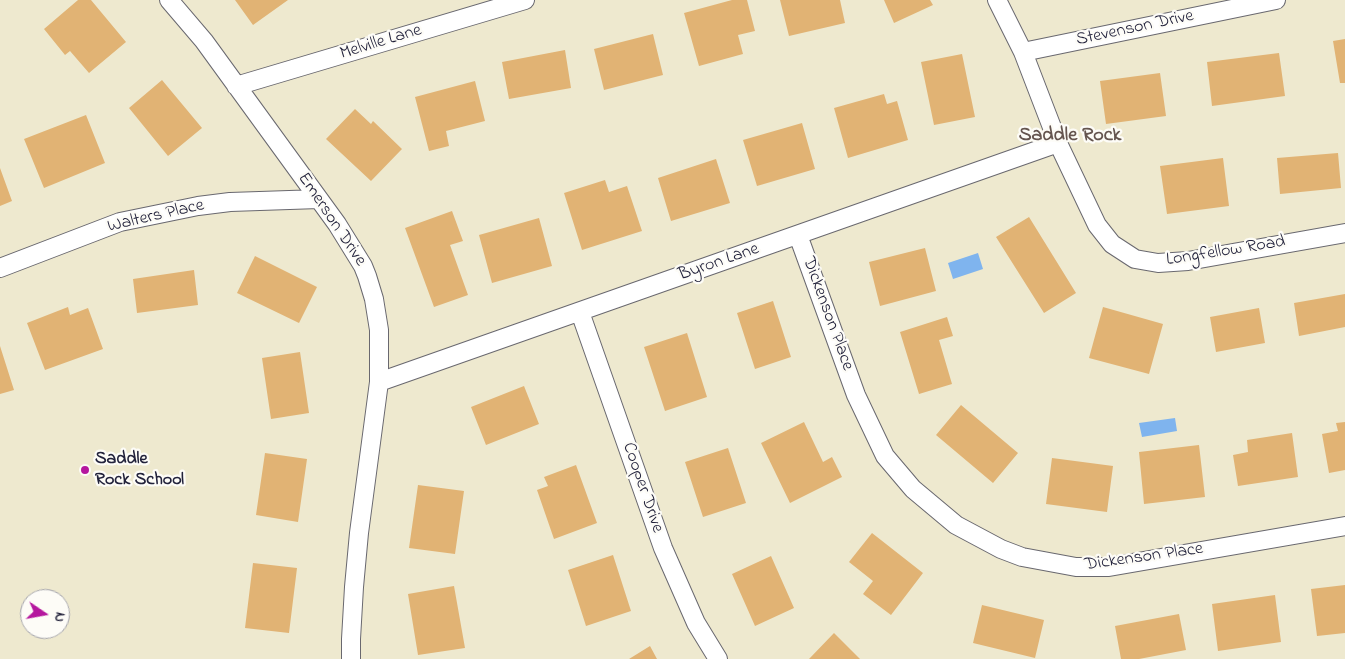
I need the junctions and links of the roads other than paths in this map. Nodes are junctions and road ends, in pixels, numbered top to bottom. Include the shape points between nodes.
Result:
1 (169, 0) edge
2 (525, 0) edge
3 (997, 0) edge
4 (1276, 0) edge
5 (1023, 52) junction
6 (236, 86) junction
7 (1058, 143) junction
8 (319, 199) junction
9 (1345, 233) edge
10 (798, 235) junction
11 (0, 268) edge
12 (580, 312) junction
13 (379, 382) junction
14 (1345, 526) edge
15 (351, 659) edge
16 (718, 659) edge

1 - 6 street, Emerson Drive
2 - 6 street, Melville Lane
3 - 5 street, Longfellow Road
4 - 5 street, Stevenson Drive
5 - 7 street, Longfellow Road
6 - 8 street, Emerson Drive
7 - 9 street, Longfellow Road via 1097,225 1112,244 1135,259 1158,263 1188,261
7 - 10 street, Byron Lane
8 - 11 street, Walters Place via 230,202 120,222
8 - 13 street, Emerson Drive via 355,252 367,276 379,330
10 - 12 street, Byron Lane
10 - 14 street, Dickenson Place via 856,395 885,456 913,489 956,525 1000,549 1076,568 1109,567
12 - 13 street, Byron Lane
12 - 16 street, Cooper Drive via 664,548 696,623
13 - 15 street, Emerson Drive via 359,533

